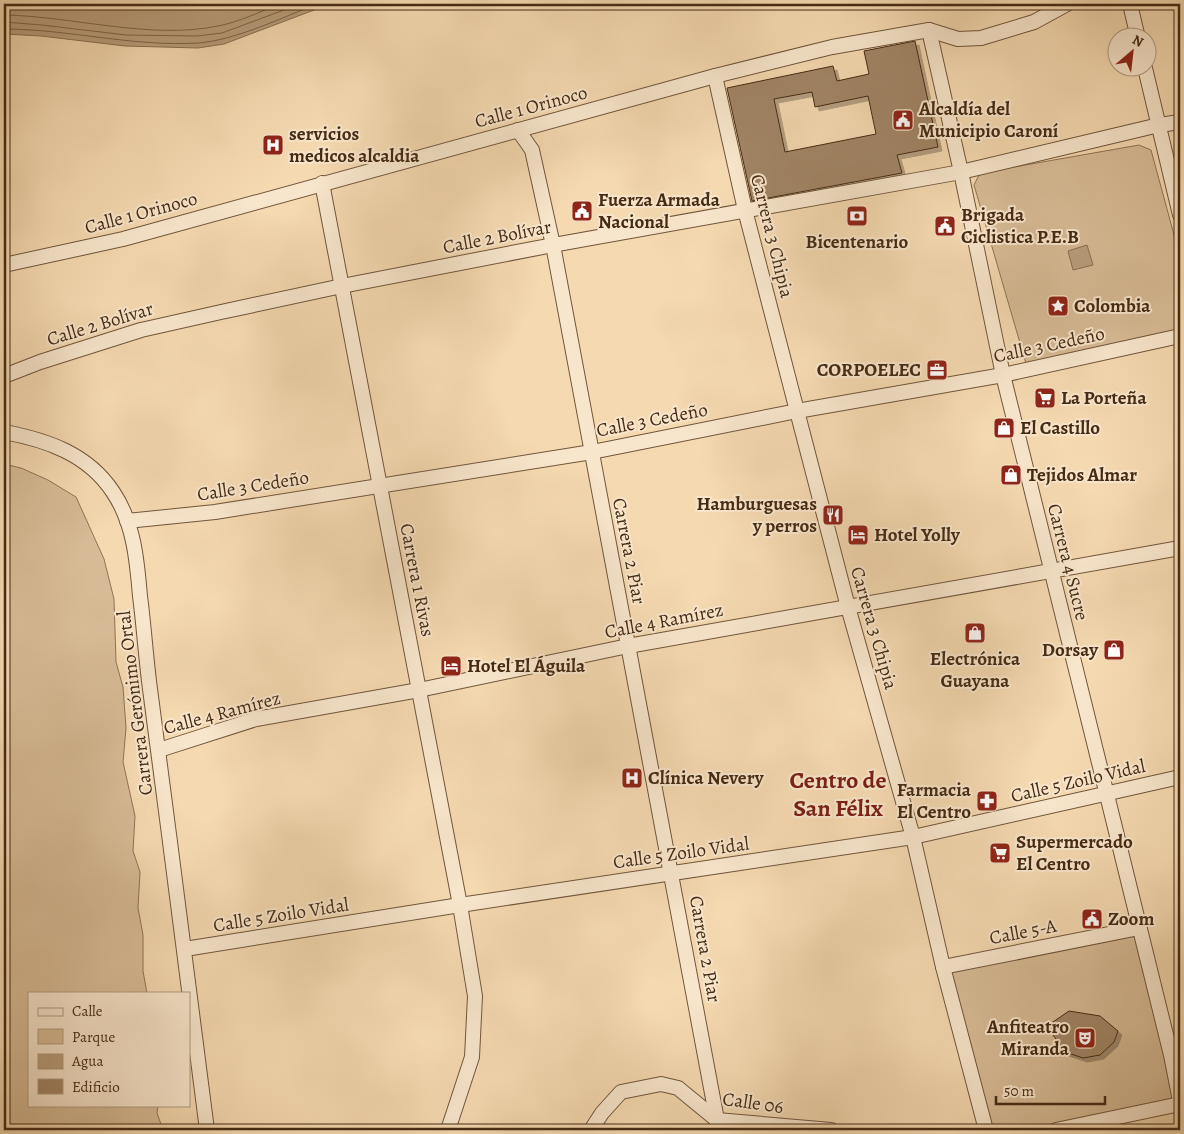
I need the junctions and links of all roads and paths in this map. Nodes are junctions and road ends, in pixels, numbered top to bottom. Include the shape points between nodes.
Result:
1 (1066, 4) edge
2 (1130, 4) edge
3 (1136, 28) edge
4 (929, 30) junction
5 (715, 76) junction
6 (1147, 78) edge
7 (1180, 122) edge
8 (1159, 125) junction
9 (518, 130) junction
10 (961, 172) junction
11 (322, 183) junction
12 (745, 210) junction
13 (1180, 215) edge
14 (553, 245) junction
15 (4, 265) edge
16 (342, 286) junction
17 (1180, 336) edge
18 (1003, 375) junction
19 (4, 376) edge
20 (797, 411) junction
21 (4, 432) edge
22 (592, 452) junction
23 (379, 485) junction
24 (127, 521) junction
25 (1180, 548) edge
26 (1050, 572) junction
27 (848, 607) junction
28 (628, 646) junction
29 (419, 690) junction
30 (158, 750) junction
31 (1180, 778) edge
32 (1107, 795) junction
33 (914, 837) junction
34 (672, 874) junction
35 (460, 904) junction
36 (1139, 928) junction
37 (185, 949) junction
38 (943, 967) junction
39 (1175, 1054) edge
40 (1180, 1102) edge
41 (717, 1125) edge
42 (207, 1130) edge
43 (448, 1130) edge
44 (591, 1130) edge
45 (831, 1130) edge
46 (986, 1130) edge
47 (1056, 1130) edge

1 - 4 street, Calle 1 Orinoco via 1034,22 981,38 958,39
2 - 3 street
4 - 5 street, Calle 1 Orinoco via 832,47
4 - 10 street, Carrera 4 Sucre
5 - 9 street, Calle 1 Orinoco
5 - 12 street, Carrera 3 Chipia
6 - 8 street
7 - 8 street, Calle 2 Bolívar
8 - 10 street, Calle 2 Bolívar
8 - 13 street
9 - 11 street, Calle 1 Orinoco
9 - 14 street, Carrera 2 Piar via 532,150
10 - 12 street, Calle 2 Bolívar
10 - 18 street, Carrera 4 Sucre
11 - 15 street, Calle 1 Orinoco via 123,239
11 - 16 street, Carrera 1 Rivas
12 - 14 street, Calle 2 Bolívar
12 - 20 street, Carrera 3 Chipia
14 - 16 street, Calle 2 Bolívar
14 - 22 street, Carrera 2 Piar
16 - 19 street, Calle 2 Bolívar via 141,330
16 - 23 street, Carrera 1 Rivas
17 - 18 street, Calle 3 Cedeño
18 - 20 street, Calle 3 Cedeño
18 - 26 street, Carrera 4 Sucre
20 - 22 street, Calle 3 Cedeño
20 - 27 street, Carrera 3 Chipia
21 - 24 street, Carrera Gerónimo Ortal via 40,440 83,460 110,487
22 - 23 street, Calle 3 Cedeño
22 - 28 street, Carrera 2 Piar
23 - 24 street, Calle 3 Cedeño via 215,512
23 - 29 street, Carrera 1 Rivas
24 - 30 street, Carrera Gerónimo Ortal via 135,546
25 - 26 street, Calle 4 Ramírez
26 - 27 street, Calle 4 Ramírez
26 - 32 street, Carrera 4 Sucre
27 - 28 street, Calle 4 Ramírez
27 - 33 street, Carrera 3 Chipia
28 - 29 street, Calle 4 Ramírez
28 - 34 street, Carrera 2 Piar
29 - 30 street, Calle 4 Ramírez via 256,719
29 - 35 street, Carrera 1 Rivas
30 - 37 street, Carrera Gerónimo Ortal
31 - 32 street, Calle 5 Zoilo Vidal
32 - 33 street, Calle 5 Zoilo Vidal
32 - 36 street, Carrera 4 Sucre
33 - 34 street, Calle 5 Zoilo Vidal
33 - 38 street, Carrera 3 Chipia
34 - 35 street, Calle 5 Zoilo Vidal
34 - 41 street, Carrera 2 Piar
35 - 37 street, Calle 5 Zoilo Vidal
35 - 43 street, Carrera 1 Rivas via 475,996 472,1057
36 - 38 street, Calle 5-A
36 - 39 street, Carrera 4 Sucre
37 - 42 street, Carrera Gerónimo Ortal
38 - 46 street, Carrera 3 Chipia
39 - 40 street, Carrera 4 Sucre
40 - 47 street
41 - 44 street, Calle 06 via 678,1088 661,1084 621,1092
41 - 45 street, Calle 06

